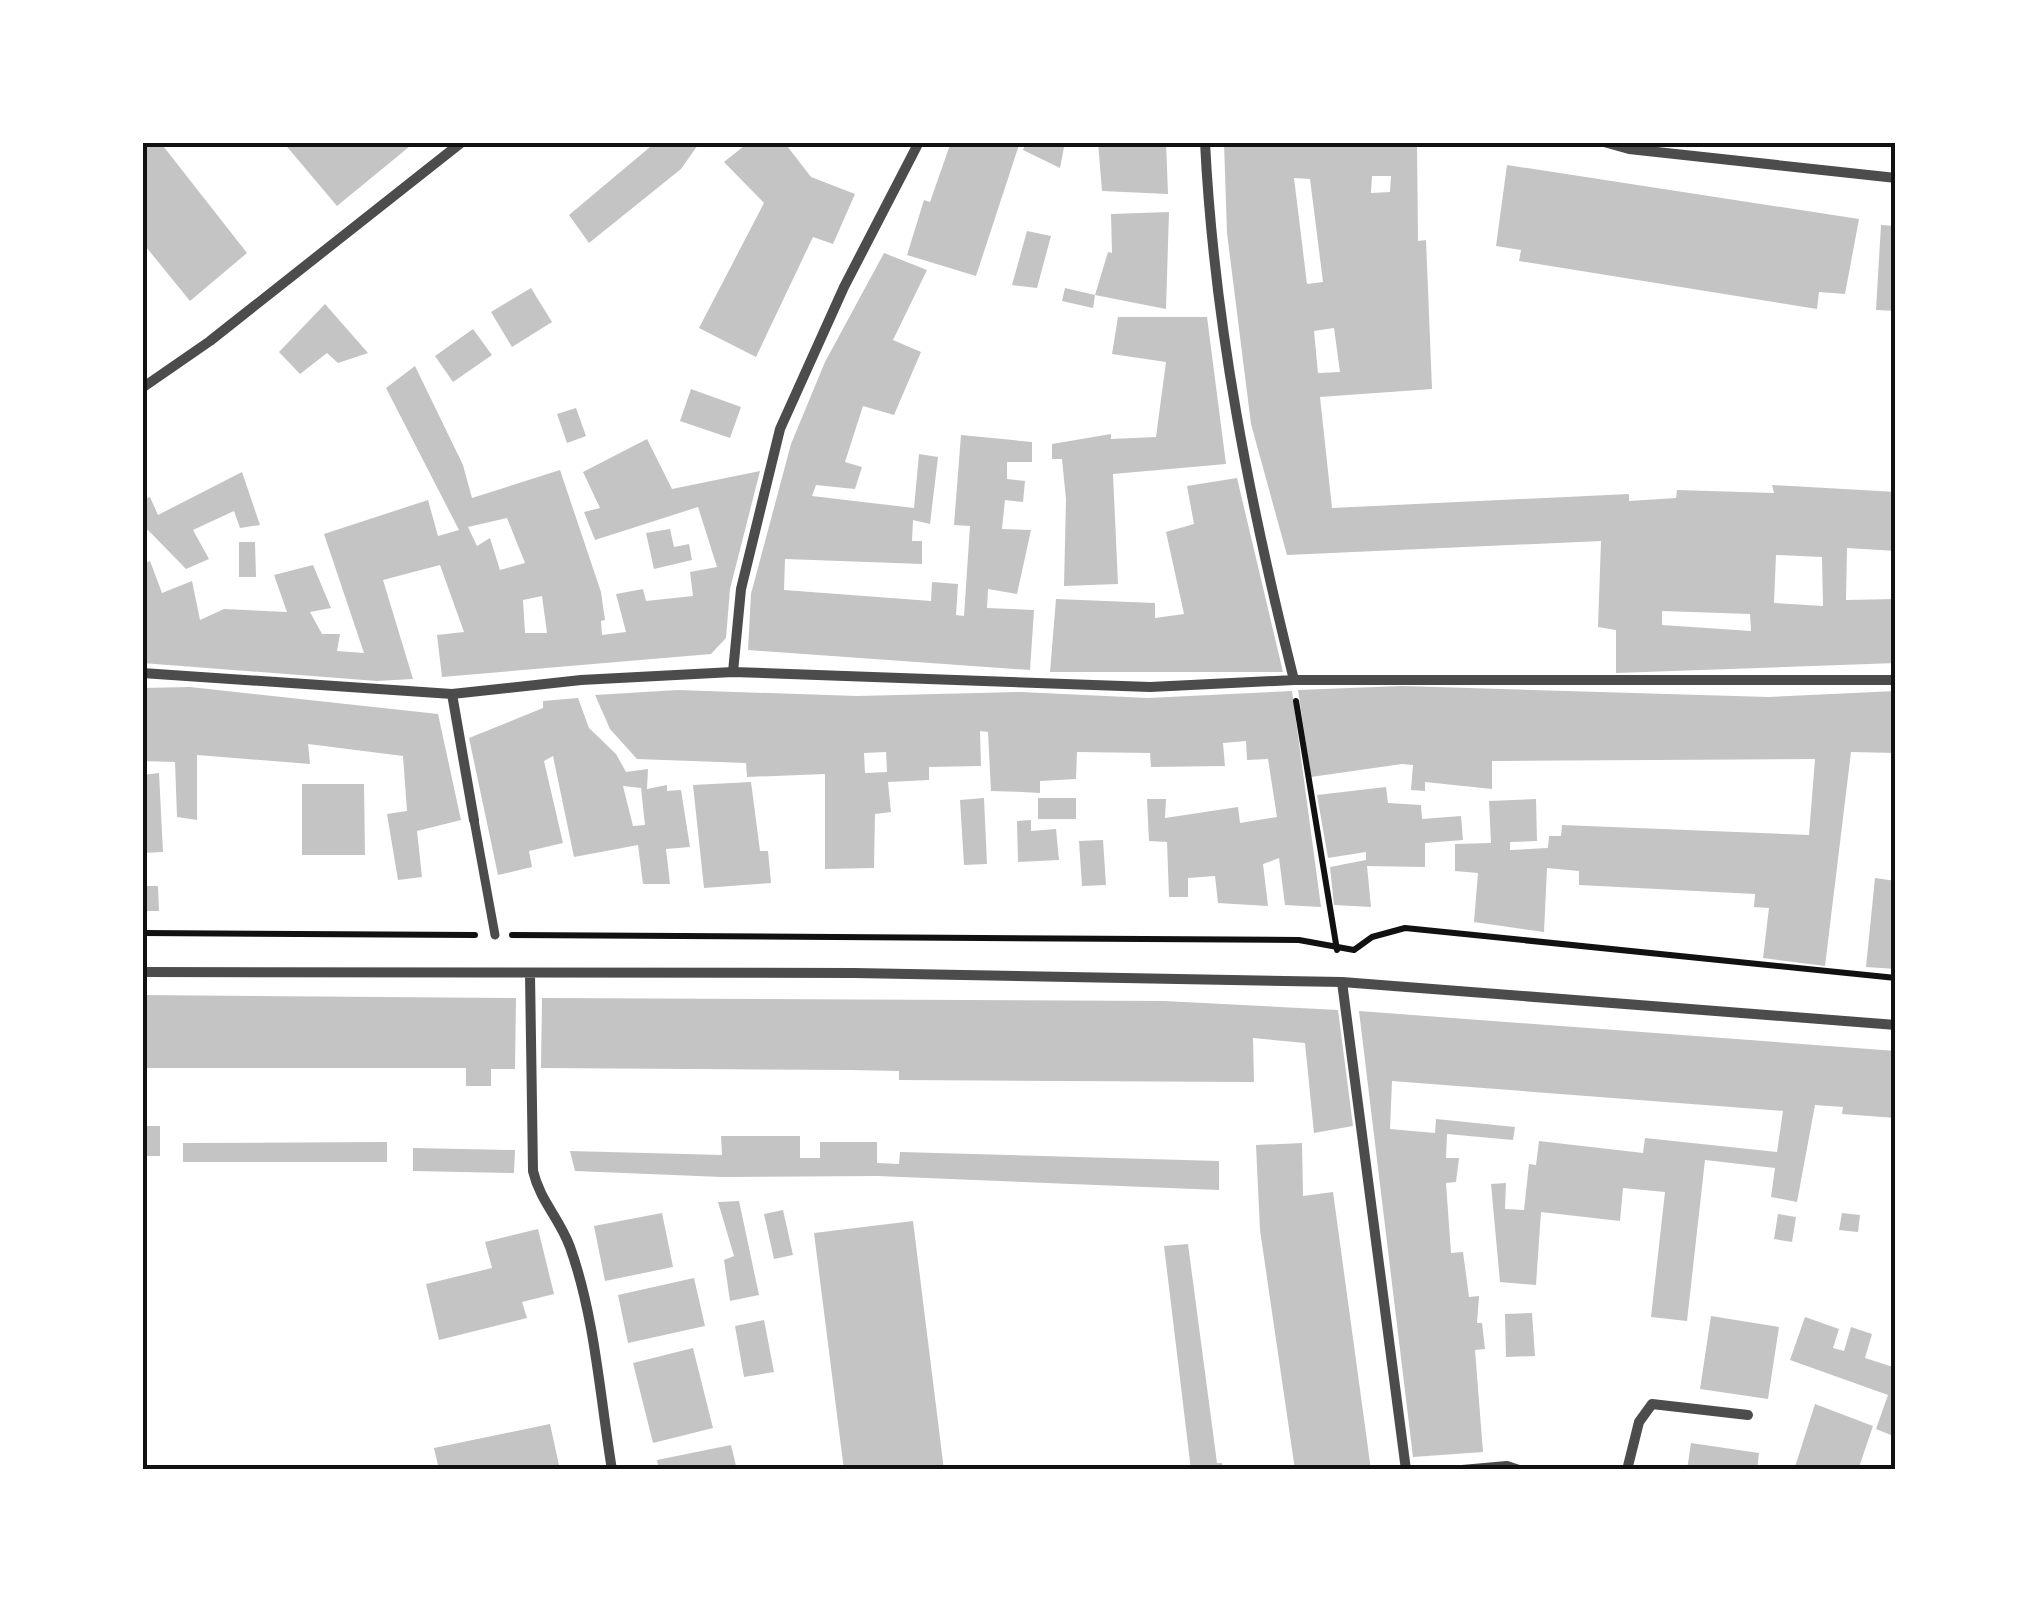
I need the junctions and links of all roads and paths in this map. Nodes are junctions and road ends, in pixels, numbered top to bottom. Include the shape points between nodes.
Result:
1 (462, 142) edge
2 (919, 142) edge
3 (1206, 142) edge
4 (1604, 142) edge
5 (1896, 178) edge
6 (142, 388) edge
7 (733, 672) junction
8 (142, 673) edge
9 (1294, 680) junction
10 (1896, 680) edge
11 (452, 694) junction
12 (474, 820) joint
13 (142, 933) edge
14 (495, 935) junction
15 (1336, 950) junction
16 (142, 972) edge
17 (530, 974) junction
18 (1896, 978) edge
19 (1342, 982) junction
20 (1896, 1025) edge
21 (1748, 1415) dead end
22 (612, 1470) edge
23 (1406, 1470) edge
24 (1462, 1470) edge
25 (1519, 1470) edge
26 (1627, 1470) edge

1 - 6 street
2 - 7 street via 780,428 741,589
3 - 9 street via 1211,232 1240,436
4 - 5 street
7 - 9 street via 1150,687
7 - 11 street
8 - 11 street
9 - 10 street
9 - 15 path
11 - 12 street
12 - 14 street
13 - 14 path
14 - 15 path via 1298,940
15 - 18 path via 1357,950 1372,937 1405,928
16 - 17 street
17 - 19 street
17 - 22 street via 533,1171 539,1197 570,1248 583,1293
19 - 20 street
19 - 23 street
21 - 26 street via 1652,1404 1639,1422
24 - 25 street

